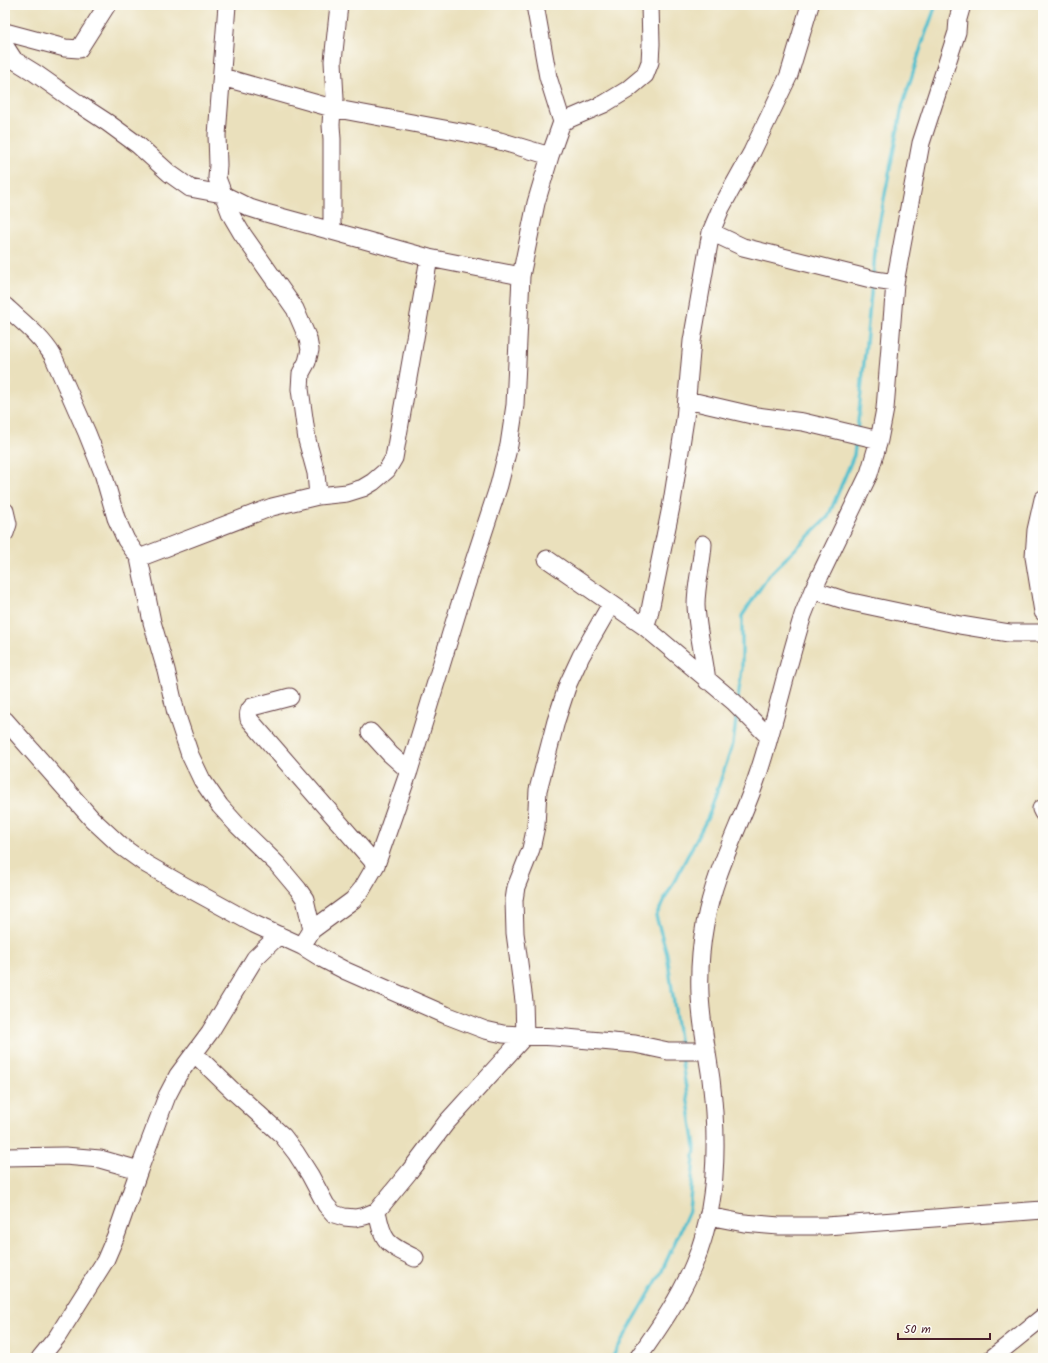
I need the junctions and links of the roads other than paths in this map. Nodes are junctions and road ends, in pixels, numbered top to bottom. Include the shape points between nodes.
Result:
1 (107, 5) edge
2 (227, 5) edge
3 (339, 5) edge
4 (535, 5) edge
5 (650, 5) edge
6 (810, 5) edge
7 (962, 5) edge
8 (972, 5) edge
9 (5, 32) edge
10 (957, 32) junction
11 (5, 46) edge
12 (222, 77) junction
13 (332, 108) junction
14 (562, 122) junction
15 (550, 156) junction
16 (222, 194) junction
17 (332, 231) junction
18 (711, 232) junction
19 (429, 258) junction
20 (520, 276) junction
21 (894, 283) junction
22 (5, 306) edge
23 (687, 400) junction
24 (879, 440) junction
25 (318, 496) junction
26 (1043, 499) edge
27 (5, 511) edge
28 (5, 533) edge
29 (703, 544) dead end
30 (139, 558) junction
31 (547, 559) dead end
32 (813, 590) junction
33 (611, 604) junction
34 (1043, 612) edge
35 (645, 627) junction
36 (1043, 633) edge
37 (707, 680) junction
38 (290, 697) dead end
39 (5, 720) edge
40 (370, 732) dead end
41 (769, 736) junction
42 (409, 771) junction
43 (376, 865) junction
44 (312, 930) junction
45 (279, 935) junction
46 (302, 946) junction
47 (525, 1036) junction
48 (707, 1051) junction
49 (195, 1054) junction
50 (5, 1157) edge
51 (138, 1170) junction
52 (1043, 1210) edge
53 (377, 1211) junction
54 (708, 1216) junction
55 (415, 1258) dead end
56 (1043, 1317) edge
57 (40, 1358) edge
58 (638, 1358) edge
59 (992, 1358) edge

1 - 9 street via 79,50
2 - 12 street
3 - 13 street via 333,61 335,99
4 - 14 street via 548,77
5 - 14 street via 650,62 645,75 604,104
6 - 18 street via 789,75 752,152 720,208
7 - 10 street
8 - 10 street via 966,21
10 - 21 street via 921,143
11 - 16 street via 14,60 108,123 190,188
12 - 13 street
12 - 16 street via 217,135 217,178
13 - 15 street via 466,133
13 - 17 street
14 - 15 street
15 - 20 street via 536,203
16 - 17 street via 255,210
16 - 25 street via 241,232 295,309 308,339 310,350 301,374 300,389
17 - 19 street
18 - 21 street via 743,247
18 - 23 street via 692,342
19 - 20 street
19 - 25 street via 394,458 387,470 363,488 347,493
20 - 42 street via 515,405 509,445 499,485
21 - 24 street via 885,408
22 - 30 street via 48,347 53,356 103,473 118,525
23 - 24 street via 756,416 803,422
23 - 35 street via 672,502
24 - 32 street via 869,474
25 - 30 street via 272,507
26 - 34 street via 1036,530 1034,557
27 - 28 street via 8,524
29 - 37 street via 696,603
30 - 44 street via 152,622 190,755 202,780 220,806 298,889 304,899
31 - 33 street
32 - 36 street via 847,601 960,625 1009,633
32 - 41 street via 803,615
33 - 35 street
33 - 47 street via 568,684 538,790 536,826 531,849 516,887 515,933 524,1001
35 - 37 street
37 - 41 street
38 - 43 street via 252,707 249,710 249,719
39 - 45 street via 92,819 121,846 181,884
40 - 42 street
41 - 48 street via 754,785 721,866 705,924 700,994
42 - 43 street
43 - 44 street via 353,900
44 - 46 street
45 - 46 street
45 - 49 street via 255,958
46 - 47 street via 346,971 466,1024 503,1034
47 - 48 street via 635,1044 668,1051
47 - 53 street via 446,1123
48 - 54 street via 714,1134
49 - 51 street via 178,1075 167,1096
49 - 53 street via 283,1136 334,1214 355,1218
50 - 51 street via 65,1156 100,1159
51 - 57 street via 105,1261 57,1337
52 - 54 street via 826,1226 778,1226
53 - 55 street via 385,1239 393,1247
54 - 58 street via 703,1239 686,1282 663,1323
56 - 59 street

